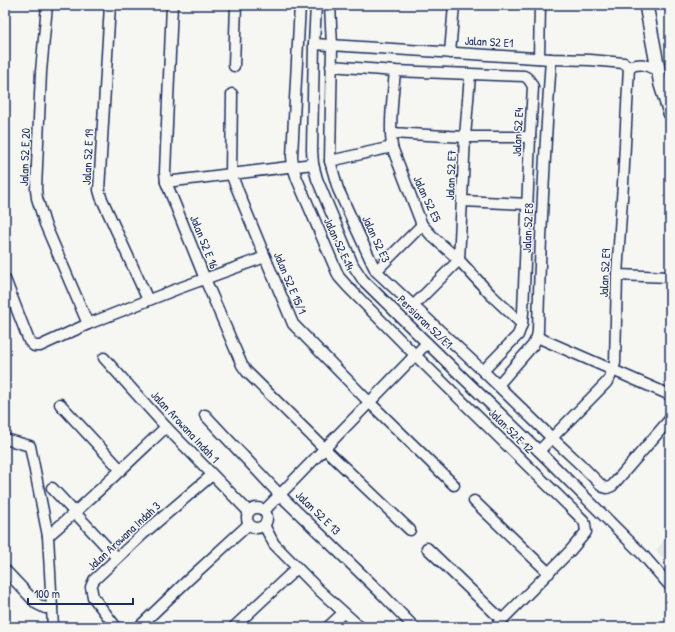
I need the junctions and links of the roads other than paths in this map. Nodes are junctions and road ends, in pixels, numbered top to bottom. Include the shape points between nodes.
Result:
1 (47, 5) edge
2 (110, 5) edge
3 (172, 5) edge
4 (236, 5) edge
5 (300, 5) edge
6 (316, 5) edge
7 (330, 5) edge
8 (454, 5) edge
9 (540, 5) edge
10 (646, 5) edge
11 (314, 44) junction
12 (332, 46) junction
13 (450, 53) junction
14 (539, 58) junction
15 (551, 59) junction
16 (234, 66) dead end
17 (331, 66) junction
18 (628, 67) junction
19 (395, 71) junction
20 (658, 71) junction
21 (470, 74) junction
22 (232, 94) dead end
23 (670, 112) edge
24 (391, 133) junction
25 (466, 137) junction
26 (530, 137) junction
27 (392, 147) junction
28 (330, 161) junction
29 (313, 164) junction
30 (293, 167) junction
31 (231, 174) junction
32 (166, 182) junction
33 (463, 201) junction
34 (527, 204) junction
35 (422, 225) junction
36 (264, 257) junction
37 (459, 260) junction
38 (376, 271) junction
39 (617, 275) junction
40 (670, 277) edge
41 (5, 279) edge
42 (205, 279) junction
43 (148, 300) junction
44 (413, 306) junction
45 (88, 324) junction
46 (522, 324) junction
47 (537, 337) junction
48 (427, 343) junction
49 (415, 355) junction
50 (104, 358) dead end
51 (613, 370) junction
52 (483, 371) junction
53 (498, 385) junction
54 (670, 395) edge
55 (369, 402) junction
56 (60, 404) dead end
57 (205, 415) dead end
58 (670, 419) edge
59 (166, 427) junction
60 (552, 438) junction
61 (5, 439) edge
62 (325, 449) junction
63 (539, 451) junction
64 (121, 470) junction
65 (212, 475) junction
66 (454, 485) dead end
67 (52, 488) dead end
68 (280, 495) junction
69 (474, 501) dead end
70 (249, 512) junction
71 (264, 512) junction
72 (75, 513) junction
73 (249, 524) junction
74 (264, 525) junction
75 (410, 530) dead end
76 (48, 536) junction
77 (427, 548) dead end
78 (117, 558) junction
79 (297, 568) junction
80 (5, 570) edge
81 (549, 573) junction
82 (670, 586) edge
83 (52, 607) junction
84 (343, 612) junction
85 (499, 623) edge
86 (53, 627) edge
87 (116, 627) edge
88 (139, 627) edge
89 (234, 627) edge
90 (328, 627) edge
91 (360, 627) edge
92 (414, 627) edge

1 - 45 street, Jalan S2 E 20 via 41,80 37,198 45,224
2 - 43 street, Jalan S2 E 19 via 99,190
3 - 32 street, Jalan S2 E 16
4 - 16 street
5 - 30 street, Jalan S2 E 14
6 - 11 street, Persiaran S2/E1
7 - 12 street, Jalan S2 E3
8 - 13 street
9 - 14 street
10 - 20 main road
11 - 12 street, Jalan S2 E1
11 - 29 street, Persiaran S2/E1
12 - 13 street, Jalan S2 E1
12 - 17 street, Jalan S2 E3
13 - 14 street, Jalan S2 E1
14 - 15 street, Jalan S2 E1
15 - 18 street, Jalan S2 E1 via 624,63
15 - 47 street, Jalan S2 E8
17 - 19 street, Jalan S2 E4
17 - 28 street, Jalan S2 E3
18 - 20 street, Jalan S2 E1 via 640,64
18 - 39 street, Jalan S2 E9
19 - 21 street, Jalan S2 E4
19 - 24 street, Jalan S2 E5
20 - 23 main road
21 - 25 street, Jalan S2 E7
21 - 26 street, Jalan S2 E4 via 528,78 533,87
22 - 31 street
24 - 25 street
24 - 27 street, Jalan S2 E5
25 - 26 street
25 - 33 street, Jalan S2 E7
26 - 34 street, Jalan S2 E4
27 - 28 street
27 - 35 street, Jalan S2 E5
28 - 38 street, Jalan S2 E3 via 338,188
29 - 30 street
29 - 48 street, Persiaran S2/E1 via 352,265 363,280
30 - 31 street
30 - 49 street, Jalan S2 E 14 via 339,277
31 - 32 street
31 - 36 street, Jalan S2 E 15/1
32 - 42 street, Jalan S2 E 16
33 - 34 street
33 - 37 street, Jalan S2 E7
34 - 46 street, Jalan S2 E4
35 - 37 street, Jalan S2 E5
35 - 38 street
36 - 42 street
36 - 55 street, Jalan S2 E 15/1 via 293,324
37 - 44 street
37 - 46 street, Jalan S2 E5
38 - 44 street, Jalan S2 E3
39 - 40 street
39 - 51 street, Jalan S2 E9
41 - 45 street via 29,341 34,346 40,346
42 - 43 street
42 - 62 street, Jalan S2 E 16 via 242,366
43 - 45 street
44 - 52 street, Jalan S2 E3
46 - 52 street, Jalan S2 E4 via 518,335
47 - 51 street
47 - 53 street
48 - 49 street
48 - 63 street, Persiaran S2/E1
49 - 55 street
49 - 81 street, Jalan S2 E 12 via 583,520 586,532
50 - 59 street, Jalan Arowana Indah 1
51 - 54 street
51 - 60 street, Jalan S2 E9 via 606,383
52 - 53 street, Jalan S2 E3
53 - 60 street, Jalan S2 E3
55 - 62 street
55 - 66 street, Jalan S2 E 15/1
56 - 64 street
57 - 68 street, Jalan S2 E 13
58 - 60 street, Jalan S2 E3 via 612,486 607,488
59 - 64 street
59 - 65 street, Jalan Arowana Indah 1
60 - 63 street, Jalan S2 E9
61 - 76 street via 30,446
62 - 68 street
62 - 75 street, Jalan S2 E 16
63 - 82 street, Persiaran S2/E1 via 643,555
64 - 72 street
65 - 70 street, Jalan Arowana Indah 1
65 - 78 street, Jalan Arowana Indah 3
67 - 72 street
68 - 71 street
68 - 92 street, Jalan S2 E 13
69 - 81 street
70 - 71 street via 254,508
70 - 73 street
71 - 74 street via 267,519
72 - 76 street
72 - 78 street
73 - 74 street via 258,528
73 - 88 street
74 - 79 street via 274,544
76 - 83 street
77 - 85 street
78 - 87 street, Jalan Arowana Indah 3 via 94,580 91,587 93,597
79 - 84 street
79 - 89 street
80 - 83 street via 37,604 45,608
81 - 85 street
83 - 86 street
84 - 90 street
84 - 91 street

